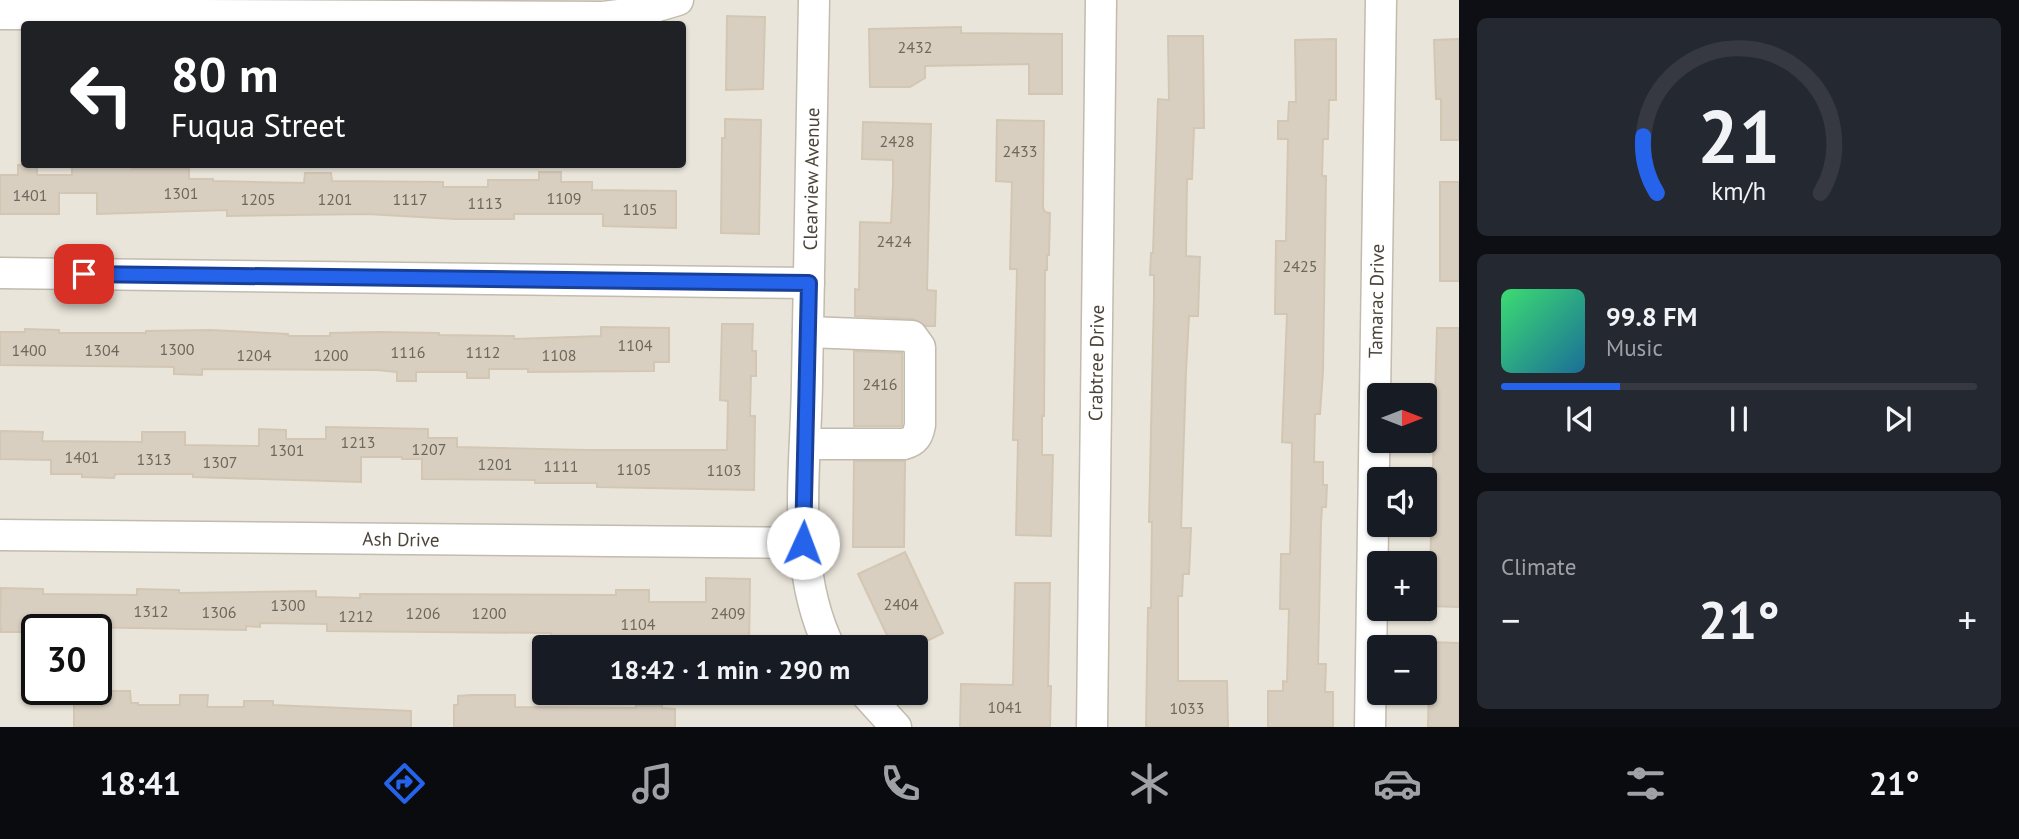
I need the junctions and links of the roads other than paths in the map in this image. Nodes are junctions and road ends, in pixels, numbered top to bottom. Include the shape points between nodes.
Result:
1 (678, 0) edge
2 (814, 0) edge
3 (1101, 0) edge
4 (1381, 0) edge
5 (0, 14) edge
6 (0, 273) edge
7 (809, 283) junction
8 (808, 332) junction
9 (807, 444) junction
10 (0, 535) edge
11 (803, 543) junction
12 (825, 635) edge
13 (876, 705) edge
14 (896, 727) edge
15 (1092, 727) edge
16 (1370, 727) edge

1 - 5 street via 603,18
2 - 7 street, Clearview Avenue
3 - 15 street, Crabtree Drive
4 - 16 street, Tamarac Drive
6 - 7 street
7 - 8 street, Clearview Avenue
8 - 9 street, Clearview Avenue
8 - 9 street via 912,335 920,347 920,425 918,435 904,444
9 - 11 street, Clearview Avenue
10 - 11 street, Ash Drive
11 - 12 street, Clearview Avenue via 814,608
13 - 14 street

